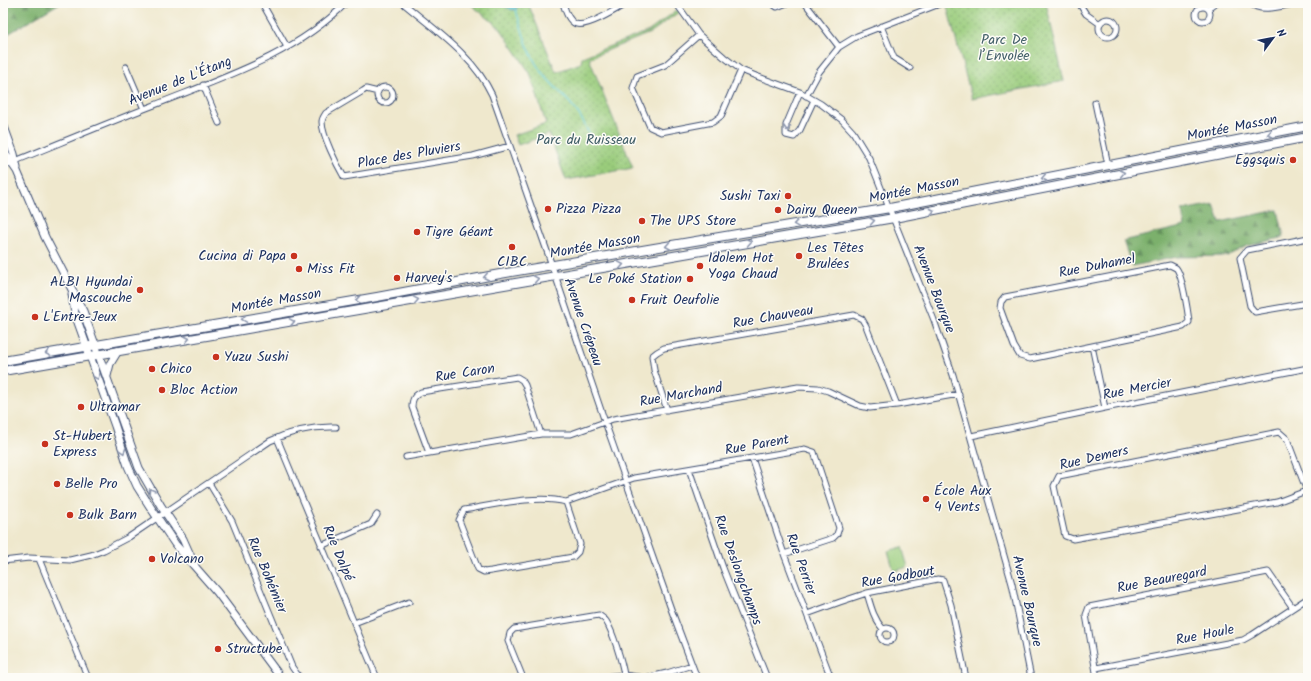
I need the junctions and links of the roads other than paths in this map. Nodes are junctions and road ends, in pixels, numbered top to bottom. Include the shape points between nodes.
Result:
1 (262, 3) edge
2 (346, 3) edge
3 (403, 3) edge
4 (562, 3) edge
5 (627, 3) edge
6 (676, 3) edge
7 (771, 3) edge
8 (787, 3) edge
9 (805, 3) edge
10 (942, 3) edge
11 (1080, 3) edge
12 (1215, 3) edge
13 (1250, 3) edge
14 (1298, 3) edge
15 (1208, 8) dead end
16 (1100, 24) dead end
17 (881, 26) junction
18 (699, 35) junction
19 (287, 47) junction
20 (839, 47) junction
21 (126, 67) dead end
22 (910, 68) dead end
23 (741, 70) junction
24 (203, 85) junction
25 (378, 92) dead end
26 (800, 92) junction
27 (806, 96) junction
28 (814, 100) junction
29 (1095, 104) dead end
30 (144, 109) junction
31 (219, 123) dead end
32 (3, 124) edge
33 (1308, 126) edge
34 (1308, 136) edge
35 (510, 146) junction
36 (3, 148) edge
37 (13, 162) junction
38 (3, 166) edge
39 (1108, 166) junction
40 (890, 208) junction
41 (894, 218) junction
42 (1308, 238) edge
43 (713, 239) junction
44 (714, 248) junction
45 (552, 266) junction
46 (555, 276) junction
47 (71, 290) junction
48 (1308, 303) edge
49 (96, 345) junction
50 (1092, 346) junction
51 (86, 347) junction
52 (118, 351) junction
53 (99, 355) junction
54 (90, 356) junction
55 (3, 361) edge
56 (1308, 368) edge
57 (3, 371) edge
58 (107, 376) junction
59 (959, 394) junction
60 (897, 405) junction
61 (1105, 408) junction
62 (667, 410) junction
63 (605, 422) junction
64 (336, 427) dead end
65 (541, 434) junction
66 (971, 436) junction
67 (276, 438) junction
68 (430, 453) junction
69 (406, 456) dead end
70 (752, 458) junction
71 (689, 469) junction
72 (626, 481) junction
73 (209, 483) junction
74 (1307, 492) edge
75 (566, 502) junction
76 (165, 512) junction
77 (377, 515) dead end
78 (157, 518) junction
79 (321, 546) junction
80 (784, 554) junction
81 (39, 559) junction
82 (3, 561) edge
83 (195, 566) junction
84 (867, 594) junction
85 (1308, 598) edge
86 (409, 602) dead end
87 (1293, 608) junction
88 (808, 614) junction
89 (354, 623) junction
90 (883, 629) dead end
91 (692, 664) junction
92 (1096, 668) junction
93 (1308, 675) edge
94 (624, 676) junction
95 (88, 678) edge
96 (281, 678) edge
97 (301, 678) edge
98 (377, 678) edge
99 (523, 678) edge
100 (592, 678) edge
101 (697, 678) edge
102 (766, 678) edge
103 (832, 678) edge
104 (966, 678) edge
105 (1030, 678) edge
106 (1097, 678) edge
107 (1304, 678) edge

1 - 19 street
2 - 19 street, Avenue de L'Étang
3 - 35 street, Avenue Crépeau via 473,65 492,95
4 - 5 street via 569,19 576,24 585,24
6 - 18 street, Avenue Bourque
7 - 8 street via 777,7
9 - 20 street
10 - 17 street
11 - 16 street via 1086,14
12 - 15 street
13 - 14 street via 1265,8
17 - 20 street
17 - 22 street via 894,58
18 - 23 street, Avenue Bourque
18 - 23 street via 665,65 637,76 633,88 650,127 661,132 713,122 721,116
19 - 24 street, Avenue de L'Étang
20 - 27 street via 819,72
21 - 30 street
23 - 26 street, Avenue Bourque
24 - 30 street, Avenue de L'Étang
24 - 31 street
25 - 35 street, Place des Pluviers via 366,89 326,113 323,118 325,136 344,178 473,156
26 - 27 street, Avenue Bourque
26 -> 28 street via 786,125 786,135 794,137 800,130
27 - 28 street, Avenue Bourque
28 - 40 street, Avenue Bourque via 837,116 853,132 869,158
29 - 39 street
30 - 37 street, Avenue de L'Étang
32 - 37 street via 14,154
33 -> 39 main road, Montée Masson
41 -> 34 main road, Montée Masson
35 - 45 street, Avenue Crépeau
36 - 37 street
37 - 38 street, Avenue de L'Étang
37 - 47 street via 42,231
39 -> 40 main road, Montée Masson
40 - 41 street, Avenue Bourque
40 -> 43 main road, Montée Masson
44 -> 41 main road, Montée Masson
41 - 59 street, Avenue Bourque
42 - 48 street via 1247,250 1240,258 1250,306 1255,312
43 - 44 main road
43 -> 45 main road, Montée Masson
46 -> 44 main road, Montée Masson
45 - 46 street, Avenue Crépeau
45 -> 49 main road, Montée Masson
52 -> 46 main road, Montée Masson
46 - 63 street, Avenue Crépeau
47 - 49 street via 83,311
47 - 51 street via 74,314
49 - 51 main road, Montée Masson
49 - 53 street
50 - 50 street, Rue Duhamel via 1183,328 1189,322 1188,310 1176,268 1170,265 1088,280 1005,297 1001,302 1002,314 1020,356 1030,359
50 - 61 street
51 - 54 street
51 -> 55 main road, Montée Masson
52 - 53 main road, Montée Masson
52 - 58 street via 110,364
53 - 54 main road, Montée Masson
53 - 58 street
54 - 57 main road, Montée Masson
54 -> 78 street via 130,471
56 - 61 street, Rue Mercier
76 -> 58 street via 139,468
59 - 60 street, Rue Marchand
59 - 66 street, Avenue Bourque
60 - 62 street, Rue Marchand via 870,408 818,388 798,387
60 - 62 street, Rue Chauveau via 866,326 862,319 854,315 664,348 652,356
61 - 66 street, Rue Mercier
62 - 63 street, Rue Marchand
63 - 65 street, Rue Marchand via 571,434
63 - 72 street, Avenue Crépeau
64 - 67 street via 322,426 298,430
65 - 68 street, Rue Marchand
65 - 68 street, Rue Caron via 525,385 517,377 421,392 412,400 412,407
66 - 105 street, Avenue Bourque via 1014,590
67 - 73 street
67 - 79 street, Rue Dalpé
68 - 69 street, Rue Marchand
70 - 71 street, Rue Parent
70 - 80 street, Rue Perrier
70 - 80 street, Rue Parent via 805,449 814,452 839,528 833,538
71 - 72 street, Rue Parent
71 - 102 street, Rue Deslongchamps
72 - 75 street, Rue Parent
72 - 91 street, Avenue Crépeau
73 - 76 street
73 - 97 street, Rue Bohémier via 232,521 292,667
74 - 74 street, Rue Demers via 1287,439 1279,432 1059,476 1054,486 1065,536 1073,539 1277,502
75 - 75 street, Rue Parent via 526,500 464,510 459,520 478,569 484,572 573,557 578,552 580,544
76 - 78 street
76 - 83 street via 183,539
77 - 79 street via 371,524
78 - 81 street via 123,541 91,555 70,560
78 - 83 street via 175,544
79 - 89 street, Rue Dalpé
80 - 88 street, Rue Perrier
81 - 82 street
81 - 95 street
83 - 96 street
84 - 88 street, Rue Godbout
84 - 90 street via 873,613
84 - 104 street, Rue Godbout via 943,580 952,605
85 - 87 street, Rue Houle
86 - 89 street
87 - 92 street, Rue Houle via 1243,640
87 - 92 street, Rue Beauregard via 1268,572 1095,605 1089,607 1086,616
88 - 103 street, Rue Perrier
89 - 98 street, Rue Dalpé
91 - 94 street via 658,676
91 - 101 street, Avenue Crépeau
92 - 106 street, Rue Beauregard
93 - 107 street
94 - 99 street via 609,626 599,615 514,630 510,633 508,641
94 - 100 street

